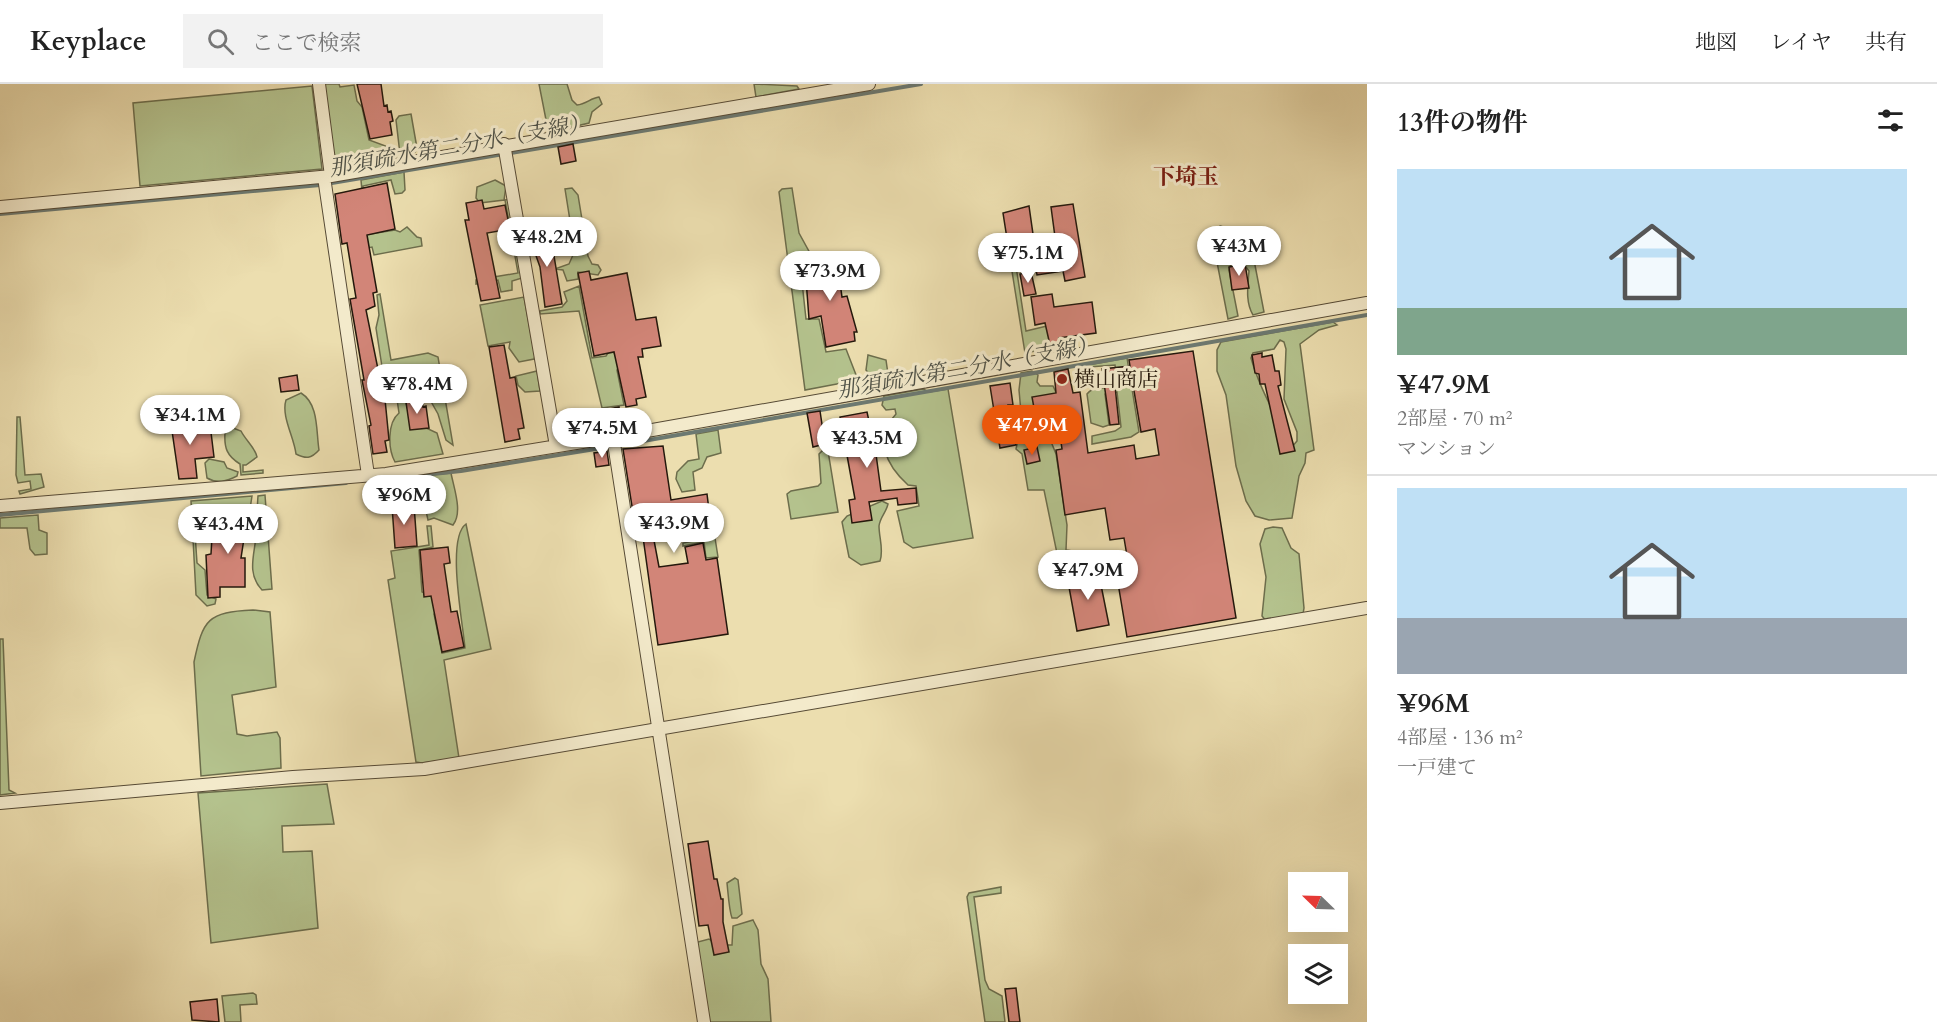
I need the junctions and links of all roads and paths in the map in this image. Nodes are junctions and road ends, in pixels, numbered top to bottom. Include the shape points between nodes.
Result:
1 (319, 84) edge
2 (869, 84) edge
3 (504, 144) junction
4 (328, 176) junction
5 (0, 207) edge
6 (1367, 303) edge
7 (614, 437) junction
8 (555, 446) junction
9 (368, 475) junction
10 (0, 506) edge
11 (1367, 608) edge
12 (660, 729) junction
13 (0, 803) edge
14 (704, 1022) edge

1 - 4 street
2 - 3 street
3 - 4 street
3 - 8 street
4 - 5 street
4 - 9 street
6 - 7 street
7 - 8 street
7 - 12 street
8 - 9 street
9 - 10 street
11 - 12 street
12 - 13 street via 424,770 293,777
12 - 14 street

